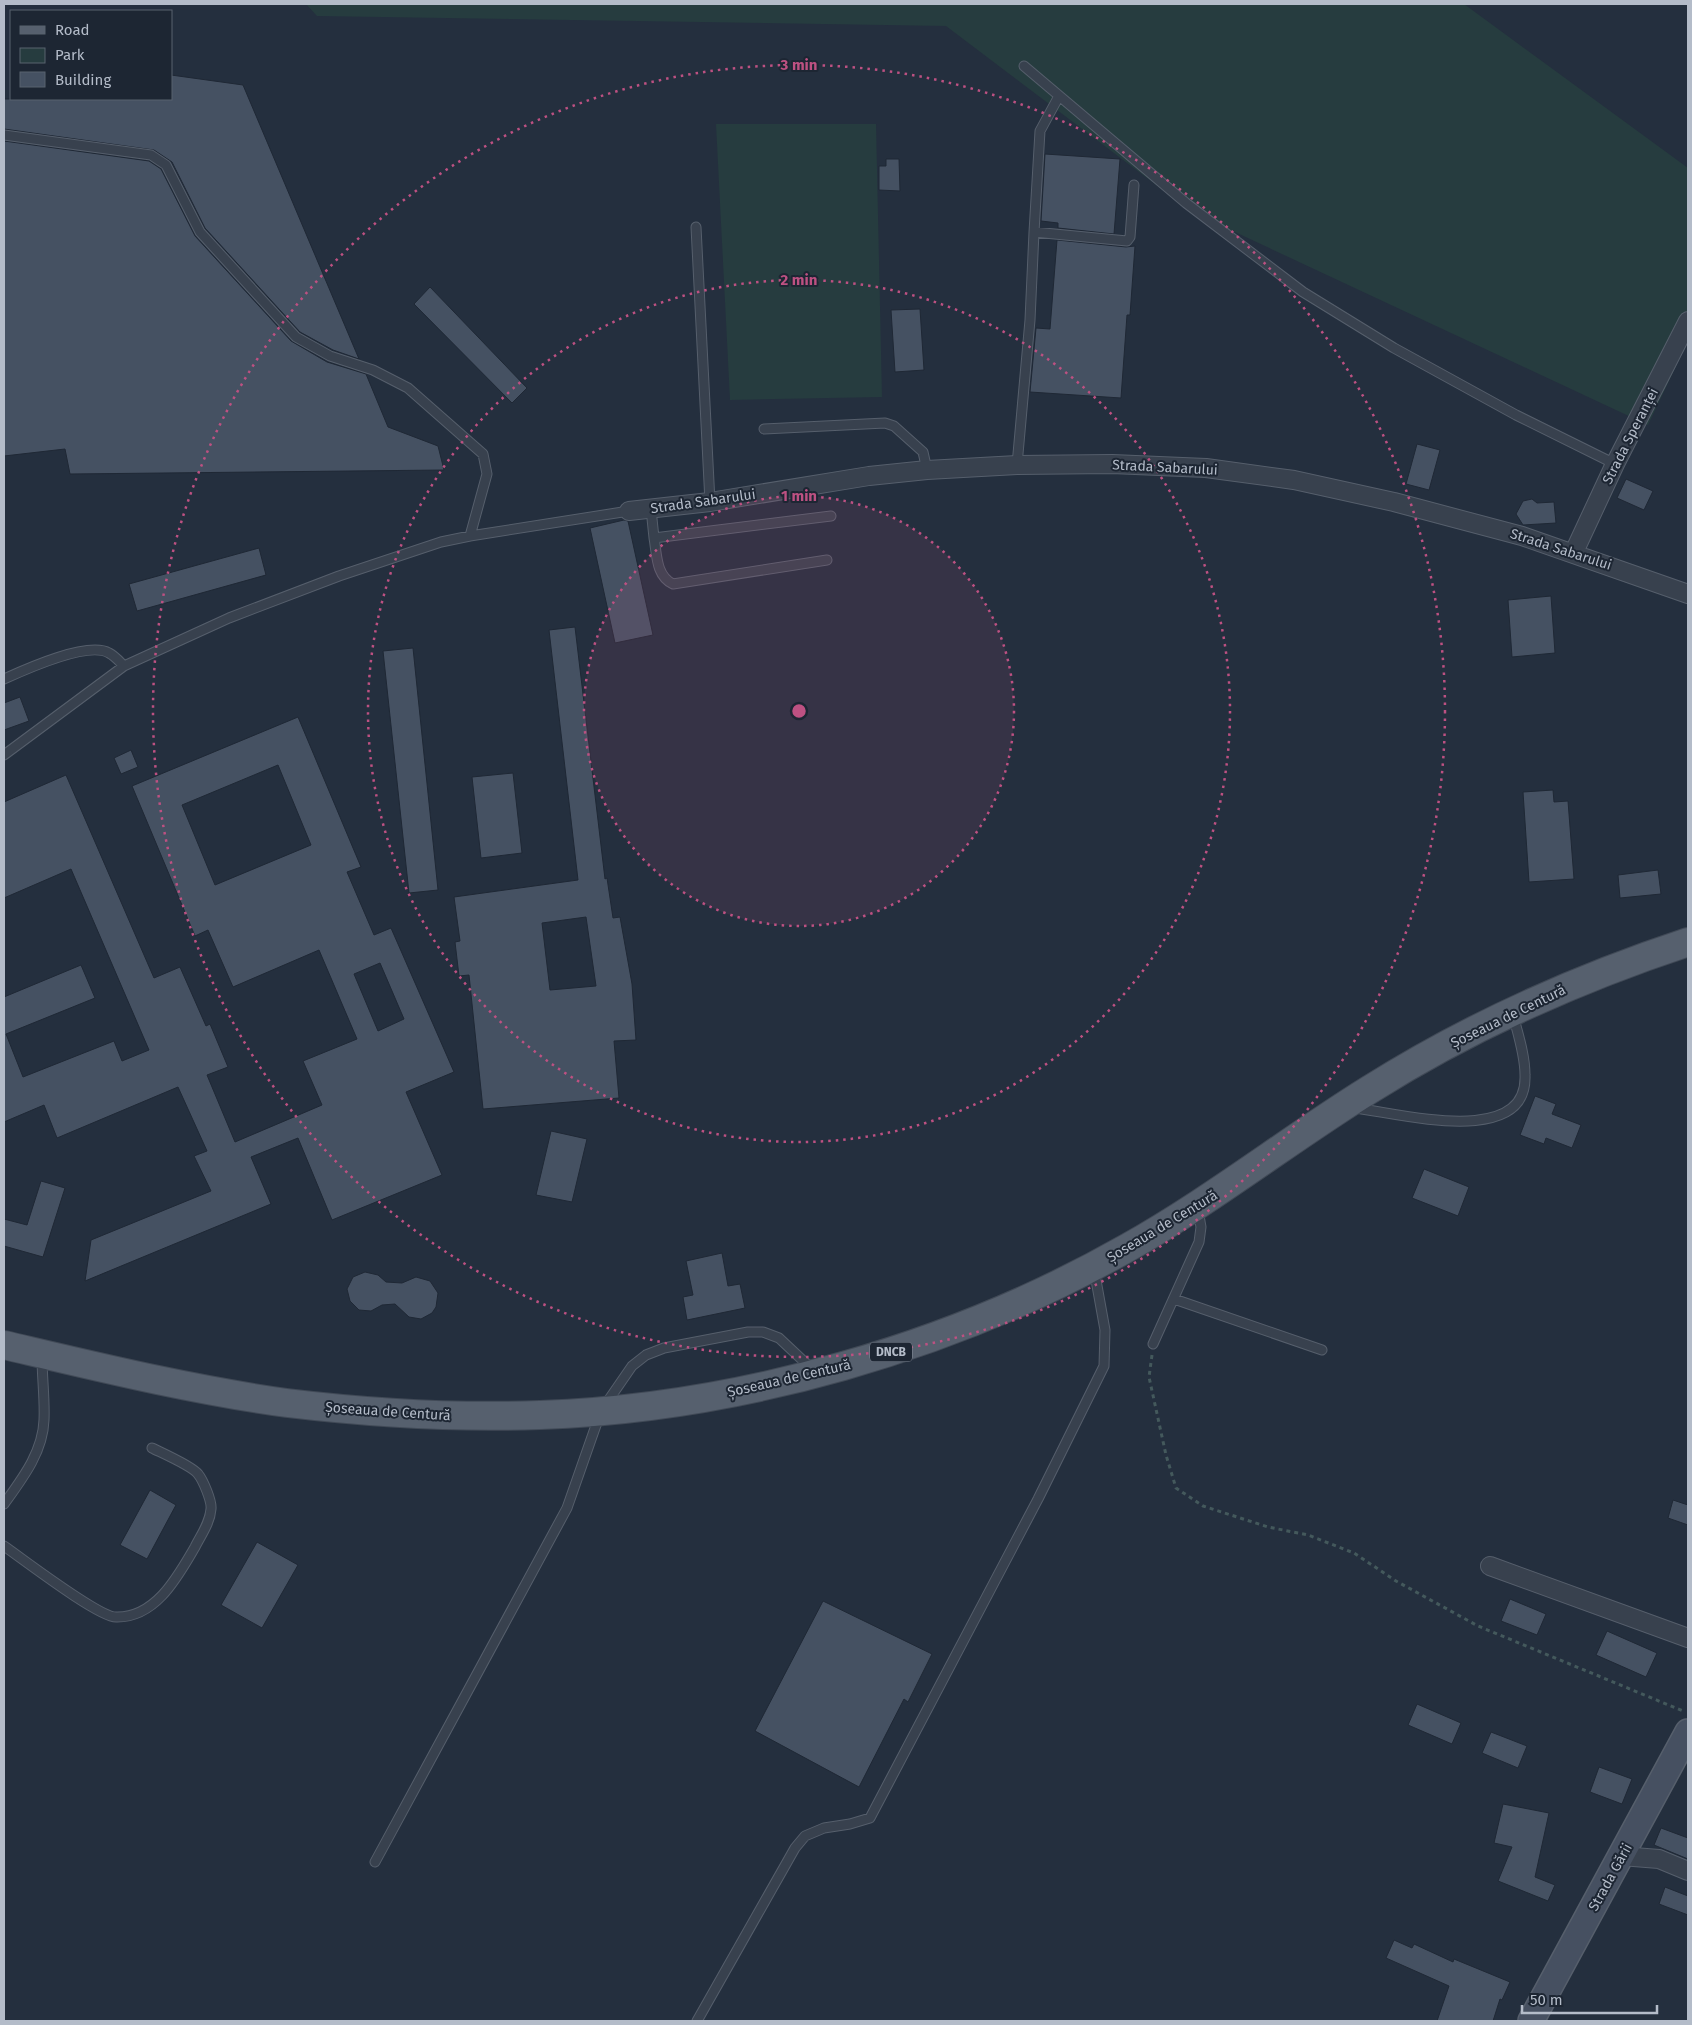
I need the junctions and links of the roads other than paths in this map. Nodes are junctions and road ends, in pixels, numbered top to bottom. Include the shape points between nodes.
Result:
1 (1024, 66) dead end
2 (1060, 96) junction
3 (4, 135) edge
4 (1134, 184) dead end
5 (696, 227) dead end
6 (1034, 232) junction
7 (1688, 321) edge
8 (764, 429) dead end
9 (1615, 464) junction
10 (1017, 465) junction
11 (927, 470) junction
12 (710, 502) junction
13 (651, 509) junction
14 (629, 512) joint
15 (831, 516) dead end
16 (470, 536) junction
17 (654, 538) junction
18 (1574, 552) junction
19 (827, 560) dead end
20 (1688, 594) edge
21 (124, 666) junction
22 (4, 679) edge
23 (4, 755) edge
24 (1688, 942) edge
25 (1512, 1012) junction
26 (1342, 1108) junction
27 (1198, 1206) junction
28 (1093, 1266) junction
29 (1174, 1299) junction
30 (1153, 1344) road end
31 (4, 1345) edge
32 (1322, 1350) dead end
33 (42, 1355) junction
34 (816, 1373) junction
35 (601, 1411) junction
36 (152, 1448) dead end
37 (4, 1504) edge
38 (4, 1546) edge
39 (1490, 1566) dead end
40 (1688, 1638) edge
41 (1688, 1732) edge
42 (1621, 1856) junction
43 (375, 1862) dead end
44 (1688, 1871) edge
45 (697, 2021) edge
46 (1531, 2021) edge

1 - 2 lane
2 - 6 lane via 1040,131
2 - 9 lane via 1186,202 1303,292 1394,348 1516,415
3 - 16 lane via 151,155 166,165 200,232 296,336 330,356 373,370 408,388 483,454 487,474
4 - 6 lane via 1127,241
5 - 12 lane
6 - 10 lane
7 - 9 street, Strada Speranței
8 - 11 lane via 885,423 894,426 923,452
9 - 18 street, Strada Speranței
10 - 11 street, Strada Sabarului
10 - 18 street, Strada Sabarului via 1112,464 1206,468 1294,480 1394,502
11 - 12 street, Strada Sabarului via 869,476
12 - 13 street, Strada Sabarului
13 - 14 street, Strada Sabarului
13 - 17 lane
14 - 16 lane
15 - 17 lane
16 - 21 lane via 441,542 339,576 229,618
17 - 19 lane via 660,574 673,584
18 - 20 street, Strada Sabarului
21 - 22 lane via 108,652 80,650
21 - 23 lane
24 - 25 main road, Șoseaua de Centură / DNCB via 1595,975
25 - 26 main road, Șoseaua de Centură / DNCB via 1420,1060
25 - 26 lane via 1526,1076 1522,1094 1514,1107 1501,1115 1478,1121 1441,1121
26 - 27 main road, Șoseaua de Centură / DNCB
27 - 28 main road, Șoseaua de Centură / DNCB
27 - 29 lane via 1199,1242
28 - 34 main road, Șoseaua de Centură / DNCB via 1037,1295 972,1322 886,1353
28 - 45 lane via 1105,1330 1104,1366 1029,1516 870,1818 824,1828 805,1836 795,1848
29 - 30 lane
29 - 32 lane
31 - 33 main road, Șoseaua de Centură / DNCB
33 - 35 main road, Șoseaua de Centură / DNCB via 194,1388 287,1403 483,1416
33 - 37 lane via 44,1421 38,1448 20,1483
34 - 35 main road, Șoseaua de Centură / DNCB via 679,1402
34 - 35 lane via 779,1338 763,1332 748,1332 664,1348 646,1355 632,1366
35 - 43 lane via 567,1508
36 - 38 lane via 197,1472 212,1507 208,1524 175,1582 155,1603 136,1613 115,1617 88,1604
39 - 40 street
41 - 42 street, Strada Gării
42 - 44 street via 1659,1859
42 - 46 street, Strada Gării

